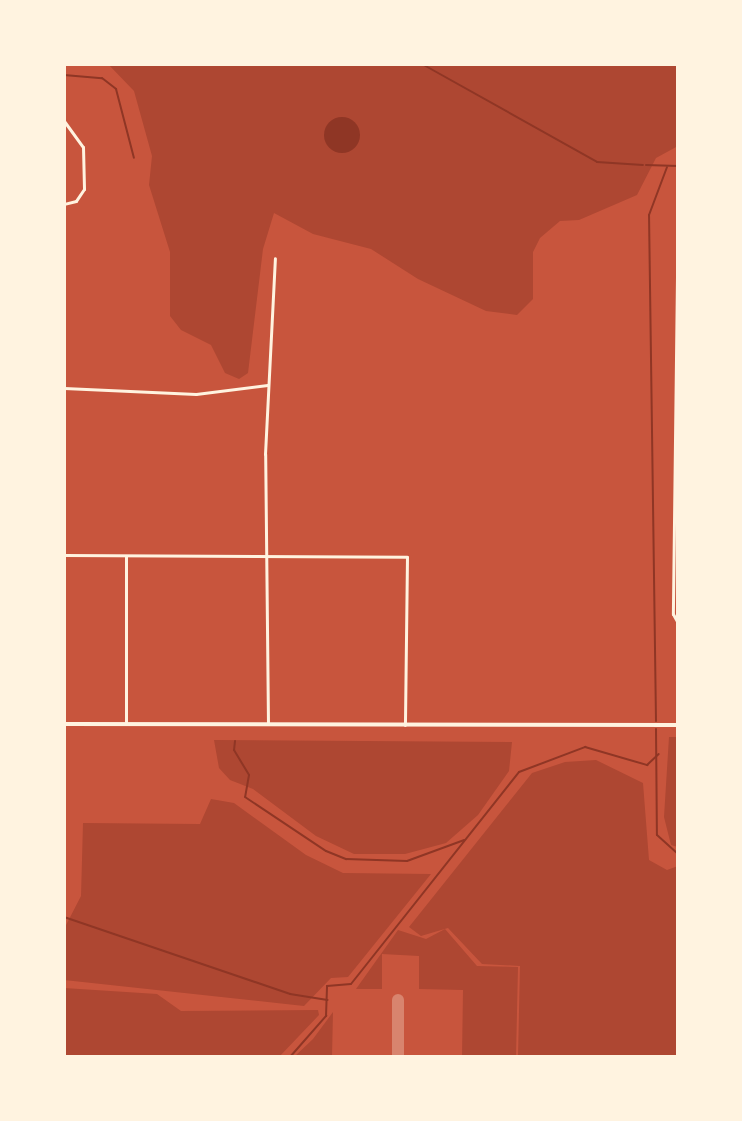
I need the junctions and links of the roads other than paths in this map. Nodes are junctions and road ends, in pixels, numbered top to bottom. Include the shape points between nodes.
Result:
1 (64, 121) edge
2 (678, 195) edge
3 (64, 204) edge
4 (275, 258) dead end
5 (267, 385) junction
6 (64, 388) edge
7 (64, 555) edge
8 (126, 555) junction
9 (266, 555) junction
10 (678, 623) edge
11 (64, 724) edge
12 (126, 724) junction
13 (268, 724) junction
14 (405, 725) junction
15 (678, 725) edge

1 - 3 street via 83,147 84,189 76,201
2 - 10 street via 673,567 673,614
4 - 5 street
5 - 6 street via 183,394
5 - 9 street
7 - 8 street
8 - 9 street
8 - 12 street
9 - 13 street
9 - 14 street via 407,557
11 - 12 main road
12 - 13 main road
13 - 14 main road
14 - 15 main road

